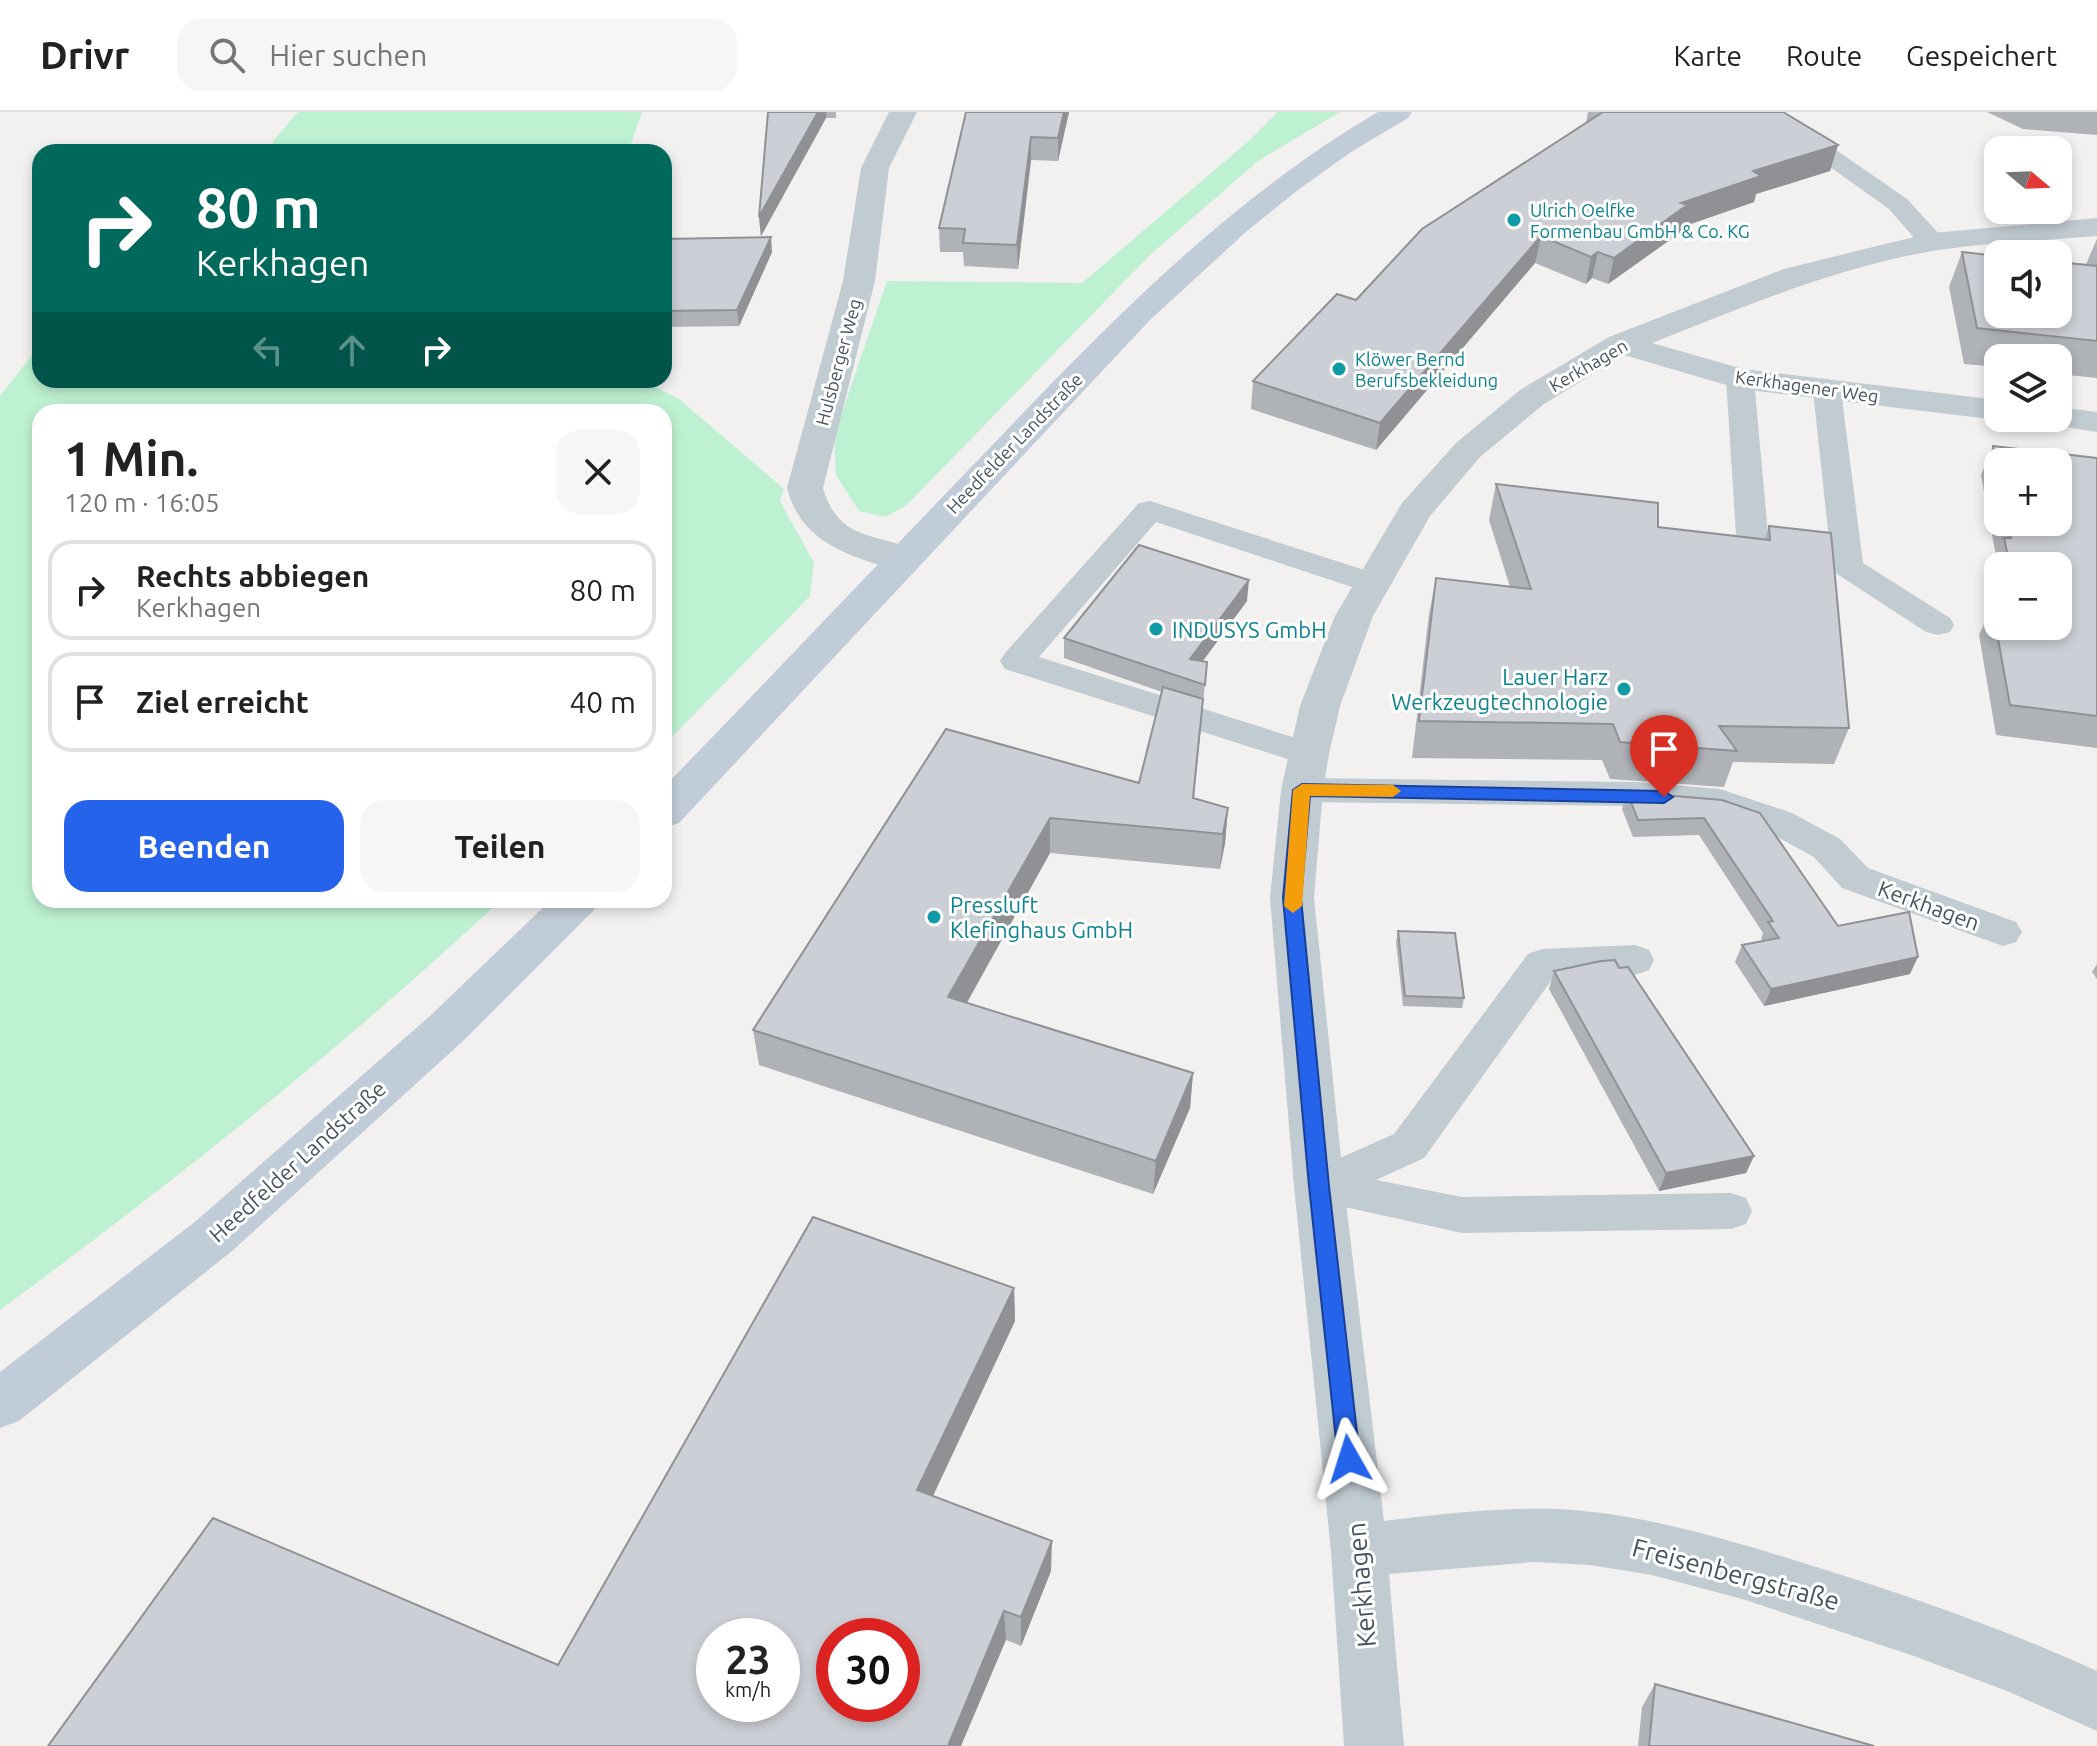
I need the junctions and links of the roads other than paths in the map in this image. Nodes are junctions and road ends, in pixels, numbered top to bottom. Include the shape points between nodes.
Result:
1 (903, 112) edge
2 (1398, 112) edge
3 (1765, 112) edge
4 (2097, 227) edge
5 (1932, 242) junction
6 (1620, 344) junction
7 (1740, 379) junction
8 (1827, 391) junction
9 (1984, 408) edge
10 (2072, 419) edge
11 (2097, 422) edge
12 (1752, 534) edge
13 (903, 560) junction
14 (1372, 583) junction
15 (1938, 625) dead end
16 (1306, 772) junction
17 (672, 805) edge
18 (570, 908) edge
19 (2003, 932) dead end
20 (1635, 960) dead end
21 (1319, 1186) junction
22 (1731, 1211) dead end
23 (0, 1404) edge
24 (1359, 1551) junction
25 (2097, 1701) edge
26 (1374, 1746) edge

1 - 13 street, Hulsberger Weg via 875,168 859,281 805,488 814,517 838,538
2 - 13 main road, Heedfelder Landstraße via 1295,176 1227,232 1150,302
3 - 5 lane via 1898,204
4 - 5 street, Kerkhagen
5 - 6 street, Kerkhagen via 1795,276
6 - 7 street, Kerkhagener Weg
6 - 14 street, Kerkhagen via 1532,397 1468,450 1415,511
7 - 8 street, Kerkhagener Weg
7 - 12 lane
8 - 9 street, Kerkhagener Weg
8 - 15 lane via 1848,567
10 - 11 street
13 - 17 main road, Heedfelder Landstraße
14 - 16 street, Kerkhagen via 1320,706
14 - 16 lane via 1150,510 1017,661
16 - 19 lane, Kerkhagen via 1720,802 1779,822 1827,848 1855,878
16 - 21 street, Kerkhagen via 1292,898
18 - 23 main road, Heedfelder Landstraße via 447,1028 214,1236
20 - 21 lane via 1542,964 1409,1146
21 - 22 lane via 1462,1215
21 - 24 street, Kerkhagen
24 - 25 street, Freisenbergstraße via 1479,1537 1559,1536 1647,1545 1870,1612 2015,1663
24 - 26 street, Kerkhagen

